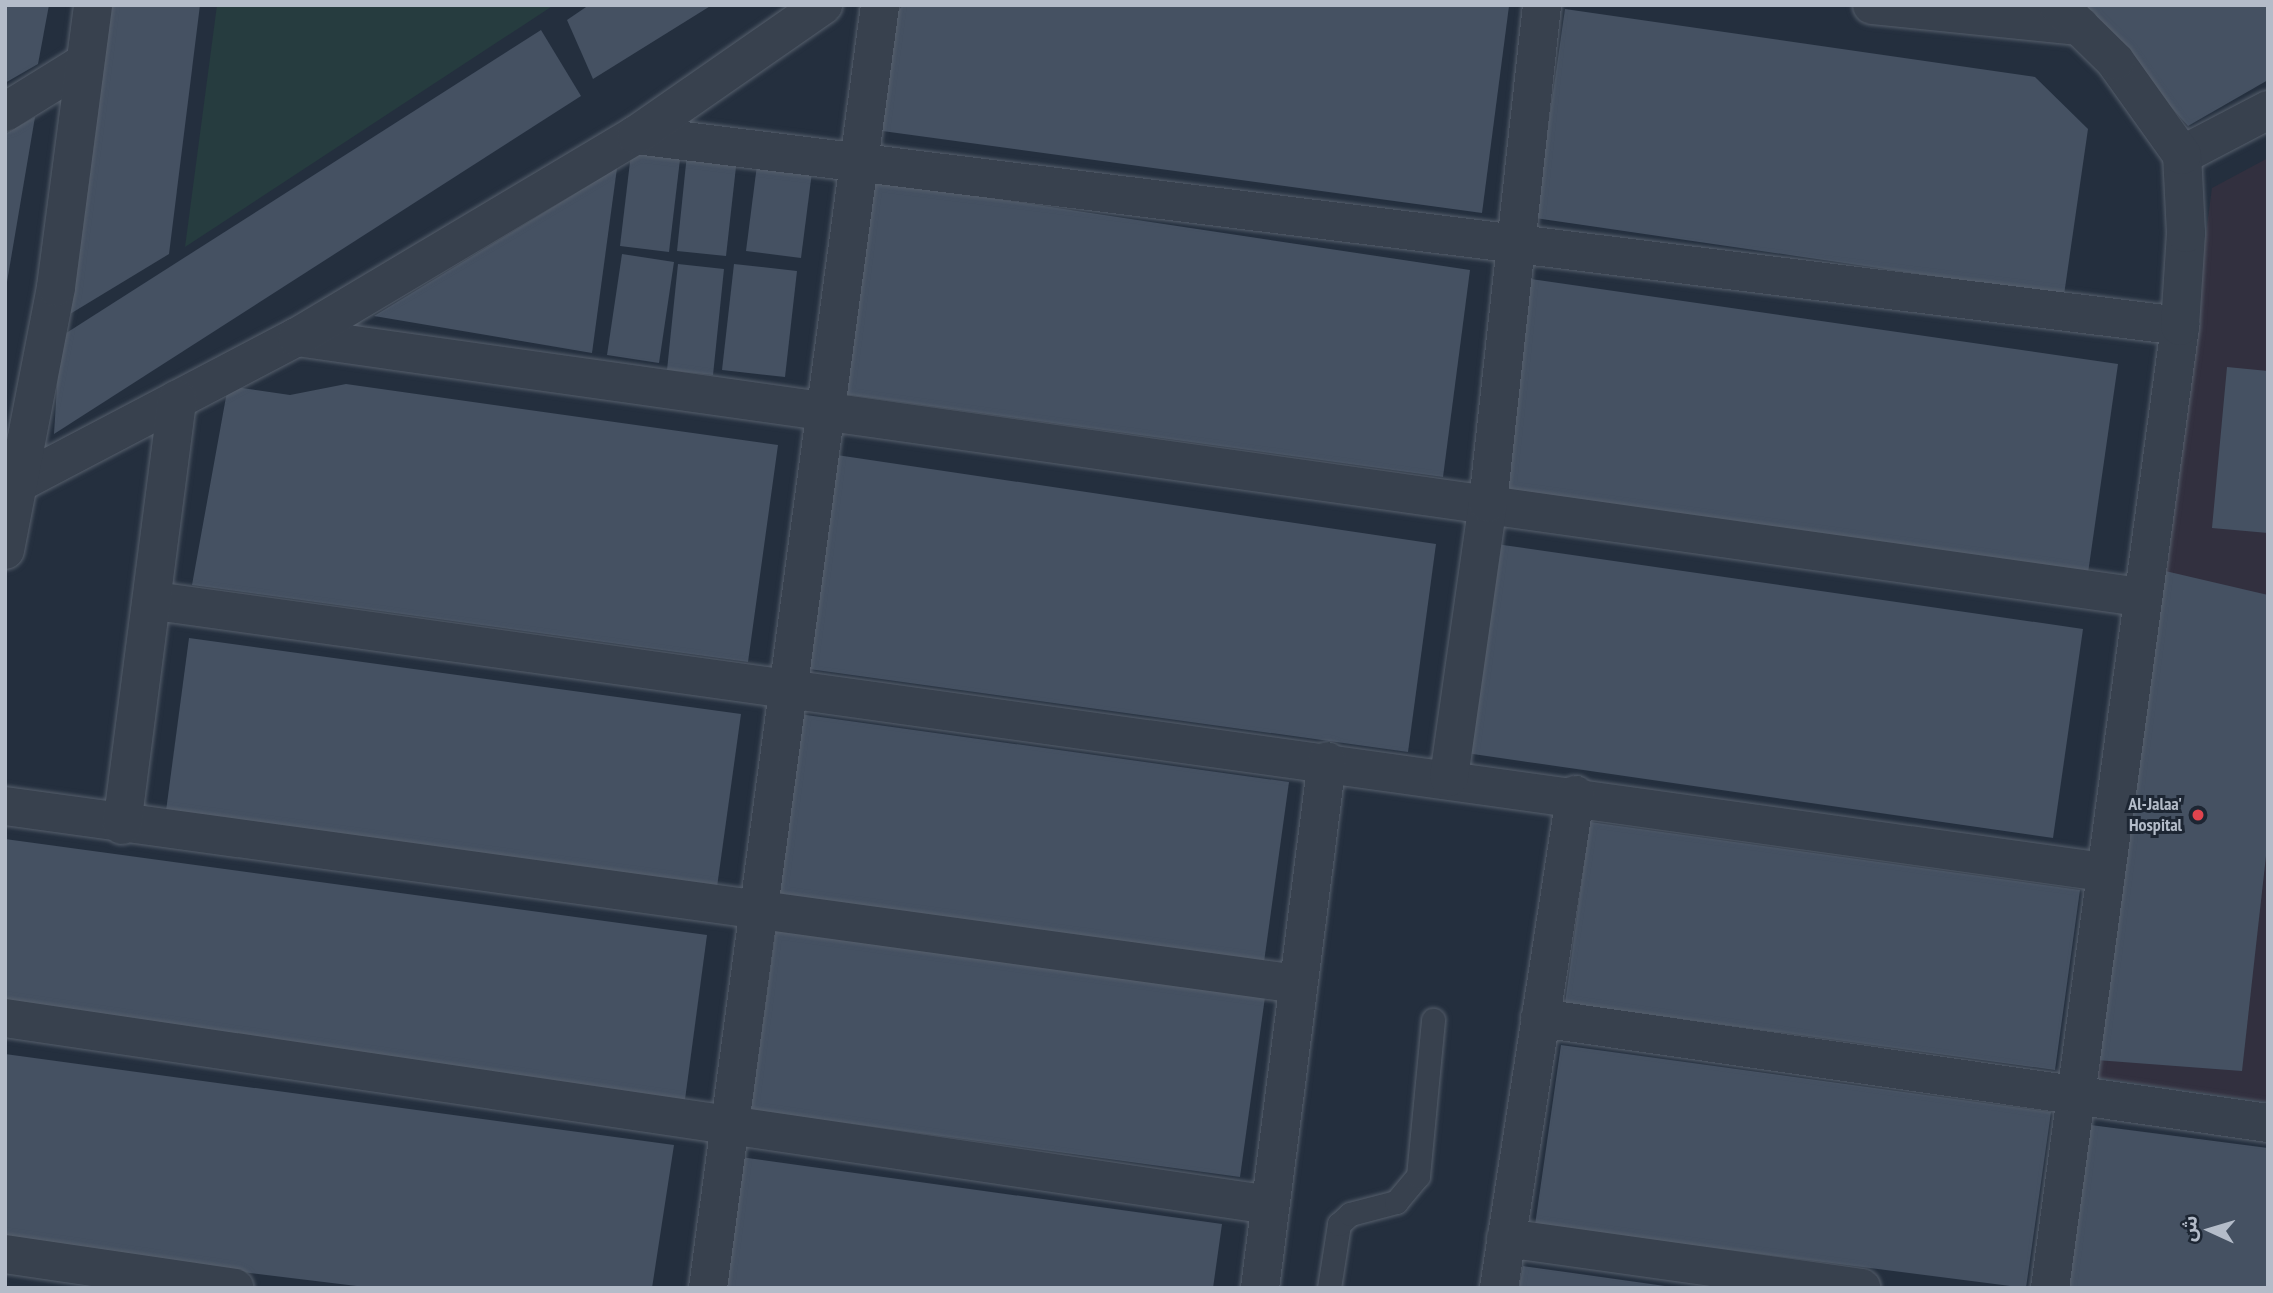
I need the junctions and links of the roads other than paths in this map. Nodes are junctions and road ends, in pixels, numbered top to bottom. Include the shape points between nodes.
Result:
1 (93, 5) edge
2 (823, 5) edge
3 (880, 5) edge
4 (1542, 5) edge
5 (1872, 5) edge
6 (2069, 16) edge
7 (81, 65) junction
8 (2268, 110) edge
9 (5, 111) edge
10 (636, 135) junction
11 (2182, 155) junction
12 (857, 164) junction
13 (1515, 244) junction
14 (2180, 326) junction
15 (297, 337) junction
16 (177, 400) junction
17 (826, 416) junction
18 (15, 485) junction
19 (1488, 503) junction
20 (6, 544) edge
21 (2139, 597) junction
22 (155, 601) junction
23 (789, 685) junction
24 (1328, 761) junction
25 (1449, 777) junction
26 (1575, 795) junction
27 (5, 806) edge
28 (122, 824) junction
29 (2102, 872) junction
30 (759, 909) junction
31 (1298, 984) junction
32 (5, 1018) edge
33 (1540, 1018) junction
34 (1433, 1020) dead end
35 (2074, 1097) junction
36 (2268, 1123) edge
37 (729, 1128) junction
38 (1270, 1205) junction
39 (1506, 1238) junction
40 (5, 1254) edge
41 (235, 1288) edge
42 (708, 1288) edge
43 (1260, 1288) edge
44 (1329, 1288) edge
45 (1499, 1288) edge
46 (1862, 1288) edge
47 (2050, 1288) edge

1 - 7 street
2 - 10 street
3 - 12 street
4 - 13 street
5 - 6 street
6 - 11 street via 2115,61
7 - 9 street
7 - 18 street via 56,287
8 - 11 street
10 - 12 street
10 - 15 street
11 - 14 street
12 - 13 street
12 - 17 street
13 - 14 street
13 - 19 street
14 - 21 street
15 - 16 street
15 - 17 street
16 - 18 street
16 - 22 street
17 - 19 street
17 - 23 street
18 - 20 street
19 - 21 street
19 - 25 street
21 - 29 street
22 - 23 street
22 - 28 street
23 - 24 street
23 - 30 street
24 - 25 street
24 - 31 street
25 - 26 street
26 - 29 street
26 - 33 street
27 - 28 street
28 - 30 street
29 - 35 street
30 - 31 street
30 - 37 street
31 - 38 street
32 - 37 street
33 - 35 street
33 - 39 street
34 - 44 lane via 1418,1177 1396,1202 1350,1214 1339,1224
35 - 36 street
35 - 47 street
37 - 38 street
37 - 42 street
38 - 43 street
39 - 45 street
39 - 46 street
40 - 41 street

